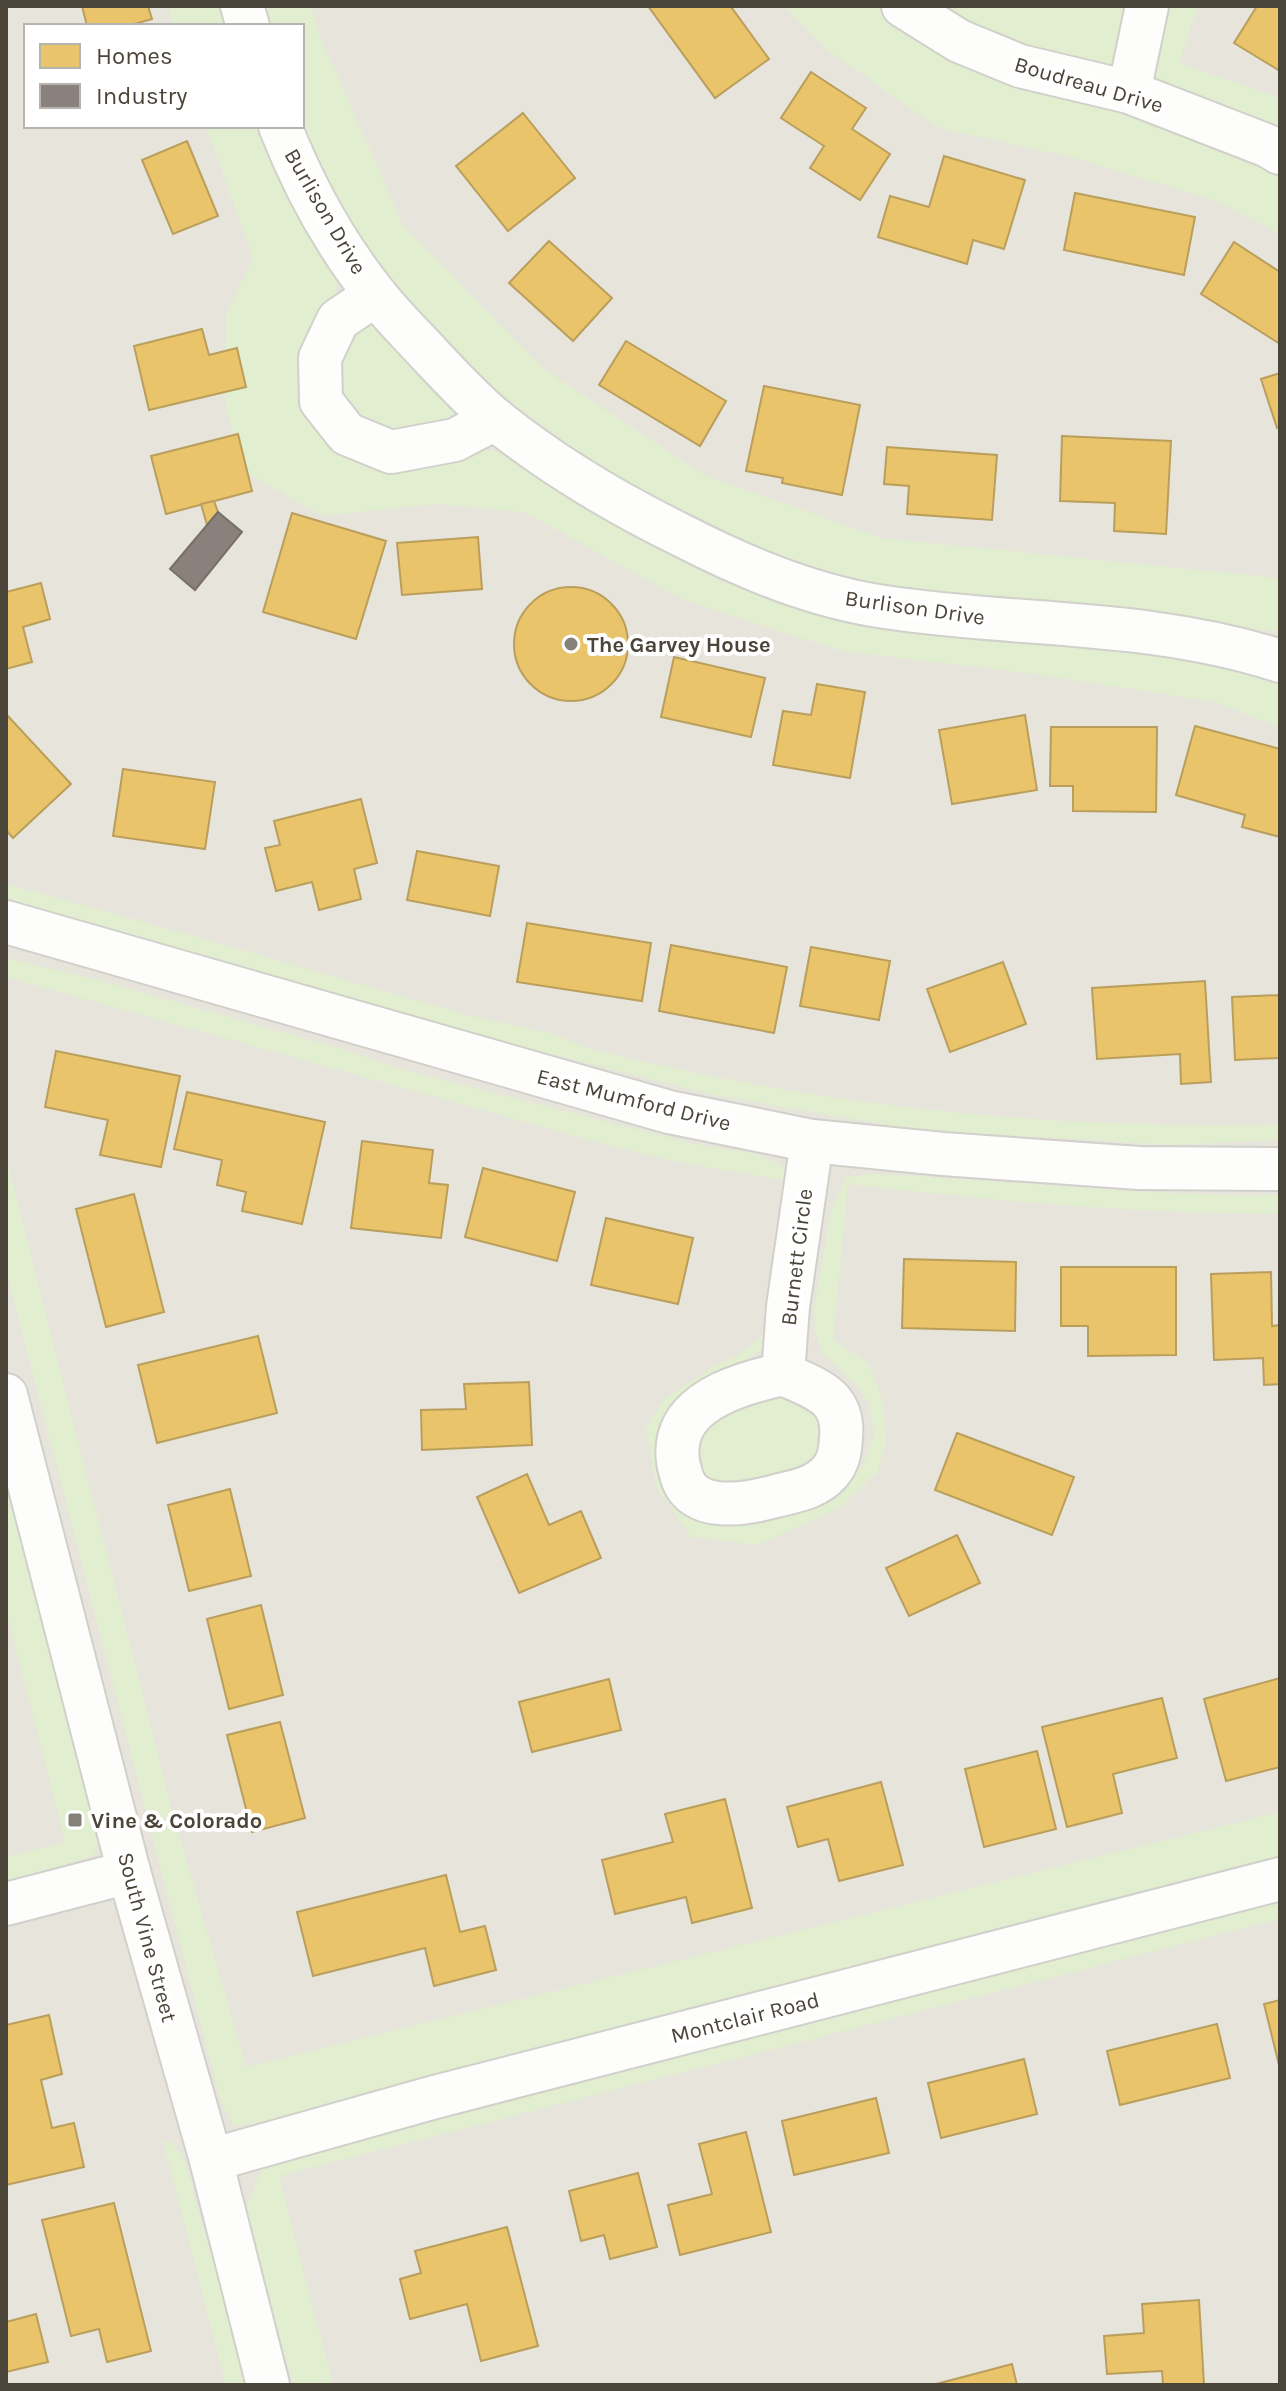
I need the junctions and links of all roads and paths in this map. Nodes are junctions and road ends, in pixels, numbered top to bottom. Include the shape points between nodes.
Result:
1 (903, 6) edge
2 (1147, 6) edge
3 (1129, 92) junction
4 (281, 128) edge
5 (1280, 153) edge
6 (375, 295) junction
7 (495, 419) junction
8 (1280, 661) edge
9 (6, 922) edge
10 (812, 1141) junction
11 (1280, 1169) edge
12 (783, 1374) dead end
13 (6, 1395) edge
14 (129, 1872) junction
15 (1280, 1879) edge
16 (6, 1904) edge
17 (211, 2160) junction
18 (268, 2385) edge

1 - 3 street, Boudreau Drive via 959,41 1020,66
2 - 3 street
3 - 5 street, Boudreau Drive
4 - 6 street, Burlison Drive via 335,237
6 - 7 street, Burlison Drive
6 - 7 street, Burlison Drive via 338,320 320,358 321,401 347,434 391,452 455,440
7 - 8 street, Burlison Drive via 545,457 647,518 724,557 813,591 885,607 1159,633
9 - 10 street, East Mumford Drive via 669,1112
10 - 11 street, East Mumford Drive via 1139,1168
10 - 12 street, Burnett Circle
13 - 14 street, South Vine Street
14 - 16 street
14 - 17 street, South Vine Street
15 - 17 street, Montclair Road
17 - 18 street, South Vine Street

